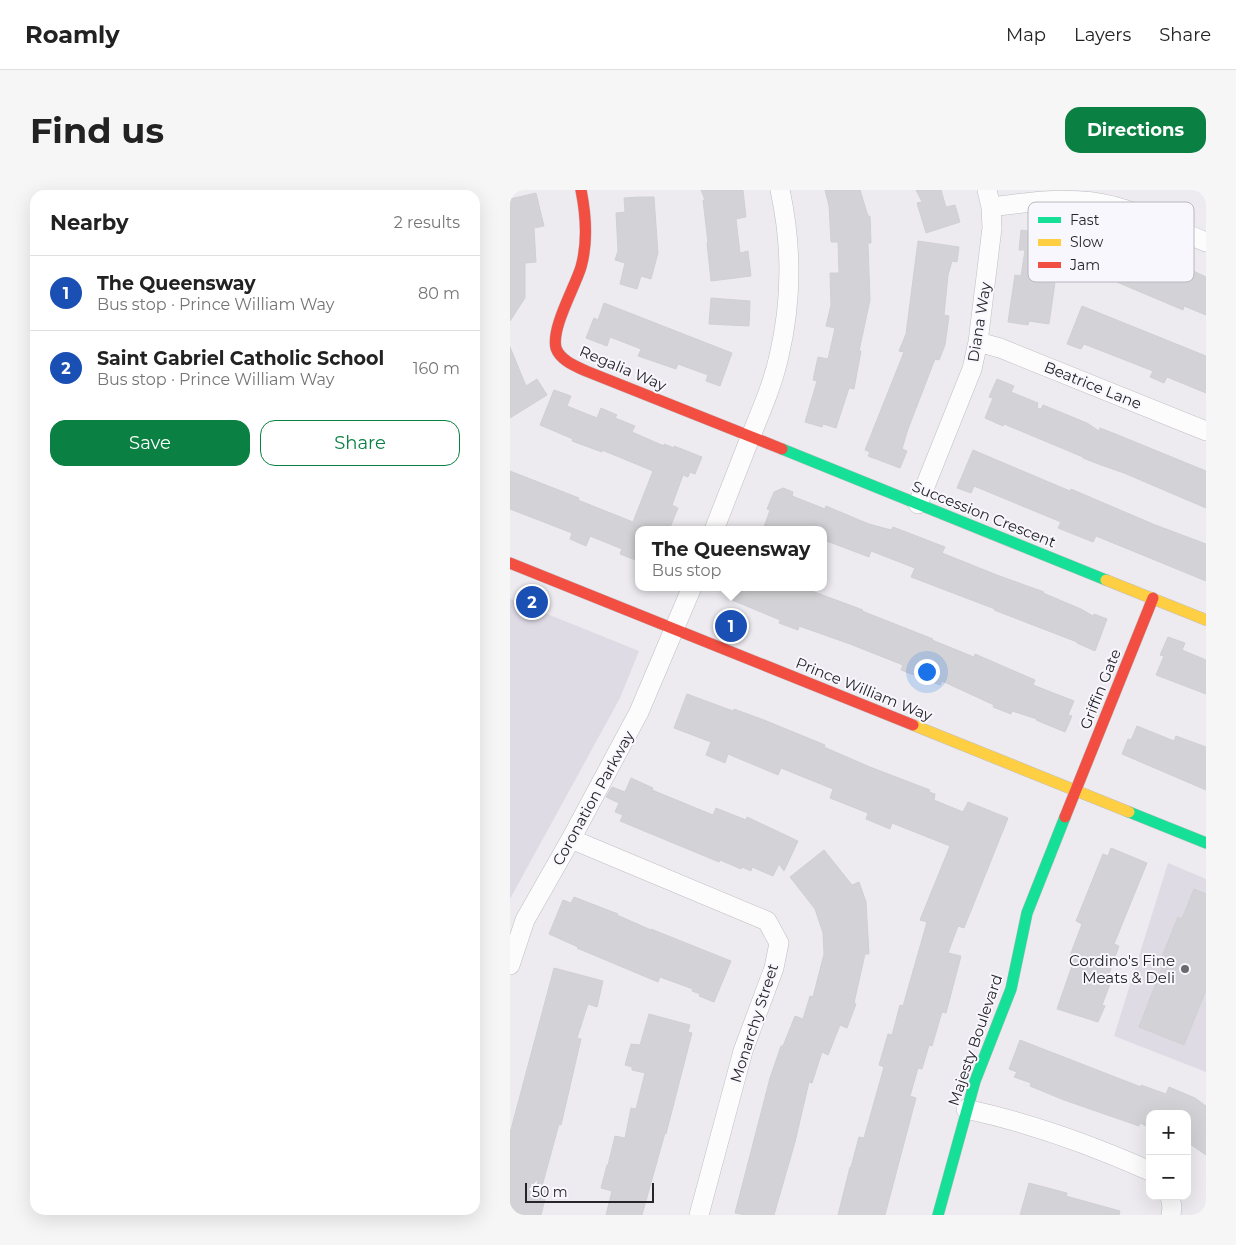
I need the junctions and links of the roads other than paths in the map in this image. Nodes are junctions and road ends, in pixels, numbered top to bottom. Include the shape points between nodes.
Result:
1 (581, 190) edge
2 (780, 190) edge
3 (989, 198) edge
4 (1116, 198) edge
5 (1194, 236) edge
6 (1206, 242) edge
7 (978, 342) junction
8 (1206, 431) edge
9 (750, 436) junction
10 (918, 504) junction
11 (716, 526) edge
12 (510, 563) edge
13 (690, 591) edge
14 (1153, 598) junction
15 (1206, 620) edge
16 (675, 629) junction
17 (1074, 791) junction
18 (571, 840) junction
19 (1206, 843) edge
20 (510, 965) edge
21 (966, 1109) junction
22 (1146, 1169) edge
23 (1171, 1200) edge
24 (699, 1215) edge
25 (938, 1215) edge
26 (1171, 1215) edge

1 - 9 street, Regalia Way via 586,220 584,242 576,282 556,333 556,346 562,356 574,365
2 - 9 street via 789,254 786,321 772,380
3 - 4 street via 1089,202
3 - 7 street, Diana Way via 992,228
5 - 6 street
7 - 8 street, Beatrice Lane
7 - 10 street, Diana Way via 972,369
9 - 10 street, Succession Crescent
9 - 11 street
10 - 14 street, Succession Crescent
12 - 16 street, Prince William Way
13 - 16 street, Coronation Parkway
14 - 15 street, Succession Crescent
14 - 17 street, Griffin Gate
16 - 17 street, Prince William Way
16 - 18 street, Coronation Parkway via 640,712
17 - 19 street, Prince William Way
17 - 21 street, Majesty Boulevard via 1027,913 1011,988
18 - 20 street, Coronation Parkway via 525,920
18 - 24 street, Monarchy Street via 767,920 779,944 774,968 743,1051
21 - 22 street via 1054,1132
21 - 25 street, Majesty Boulevard
23 - 26 street

